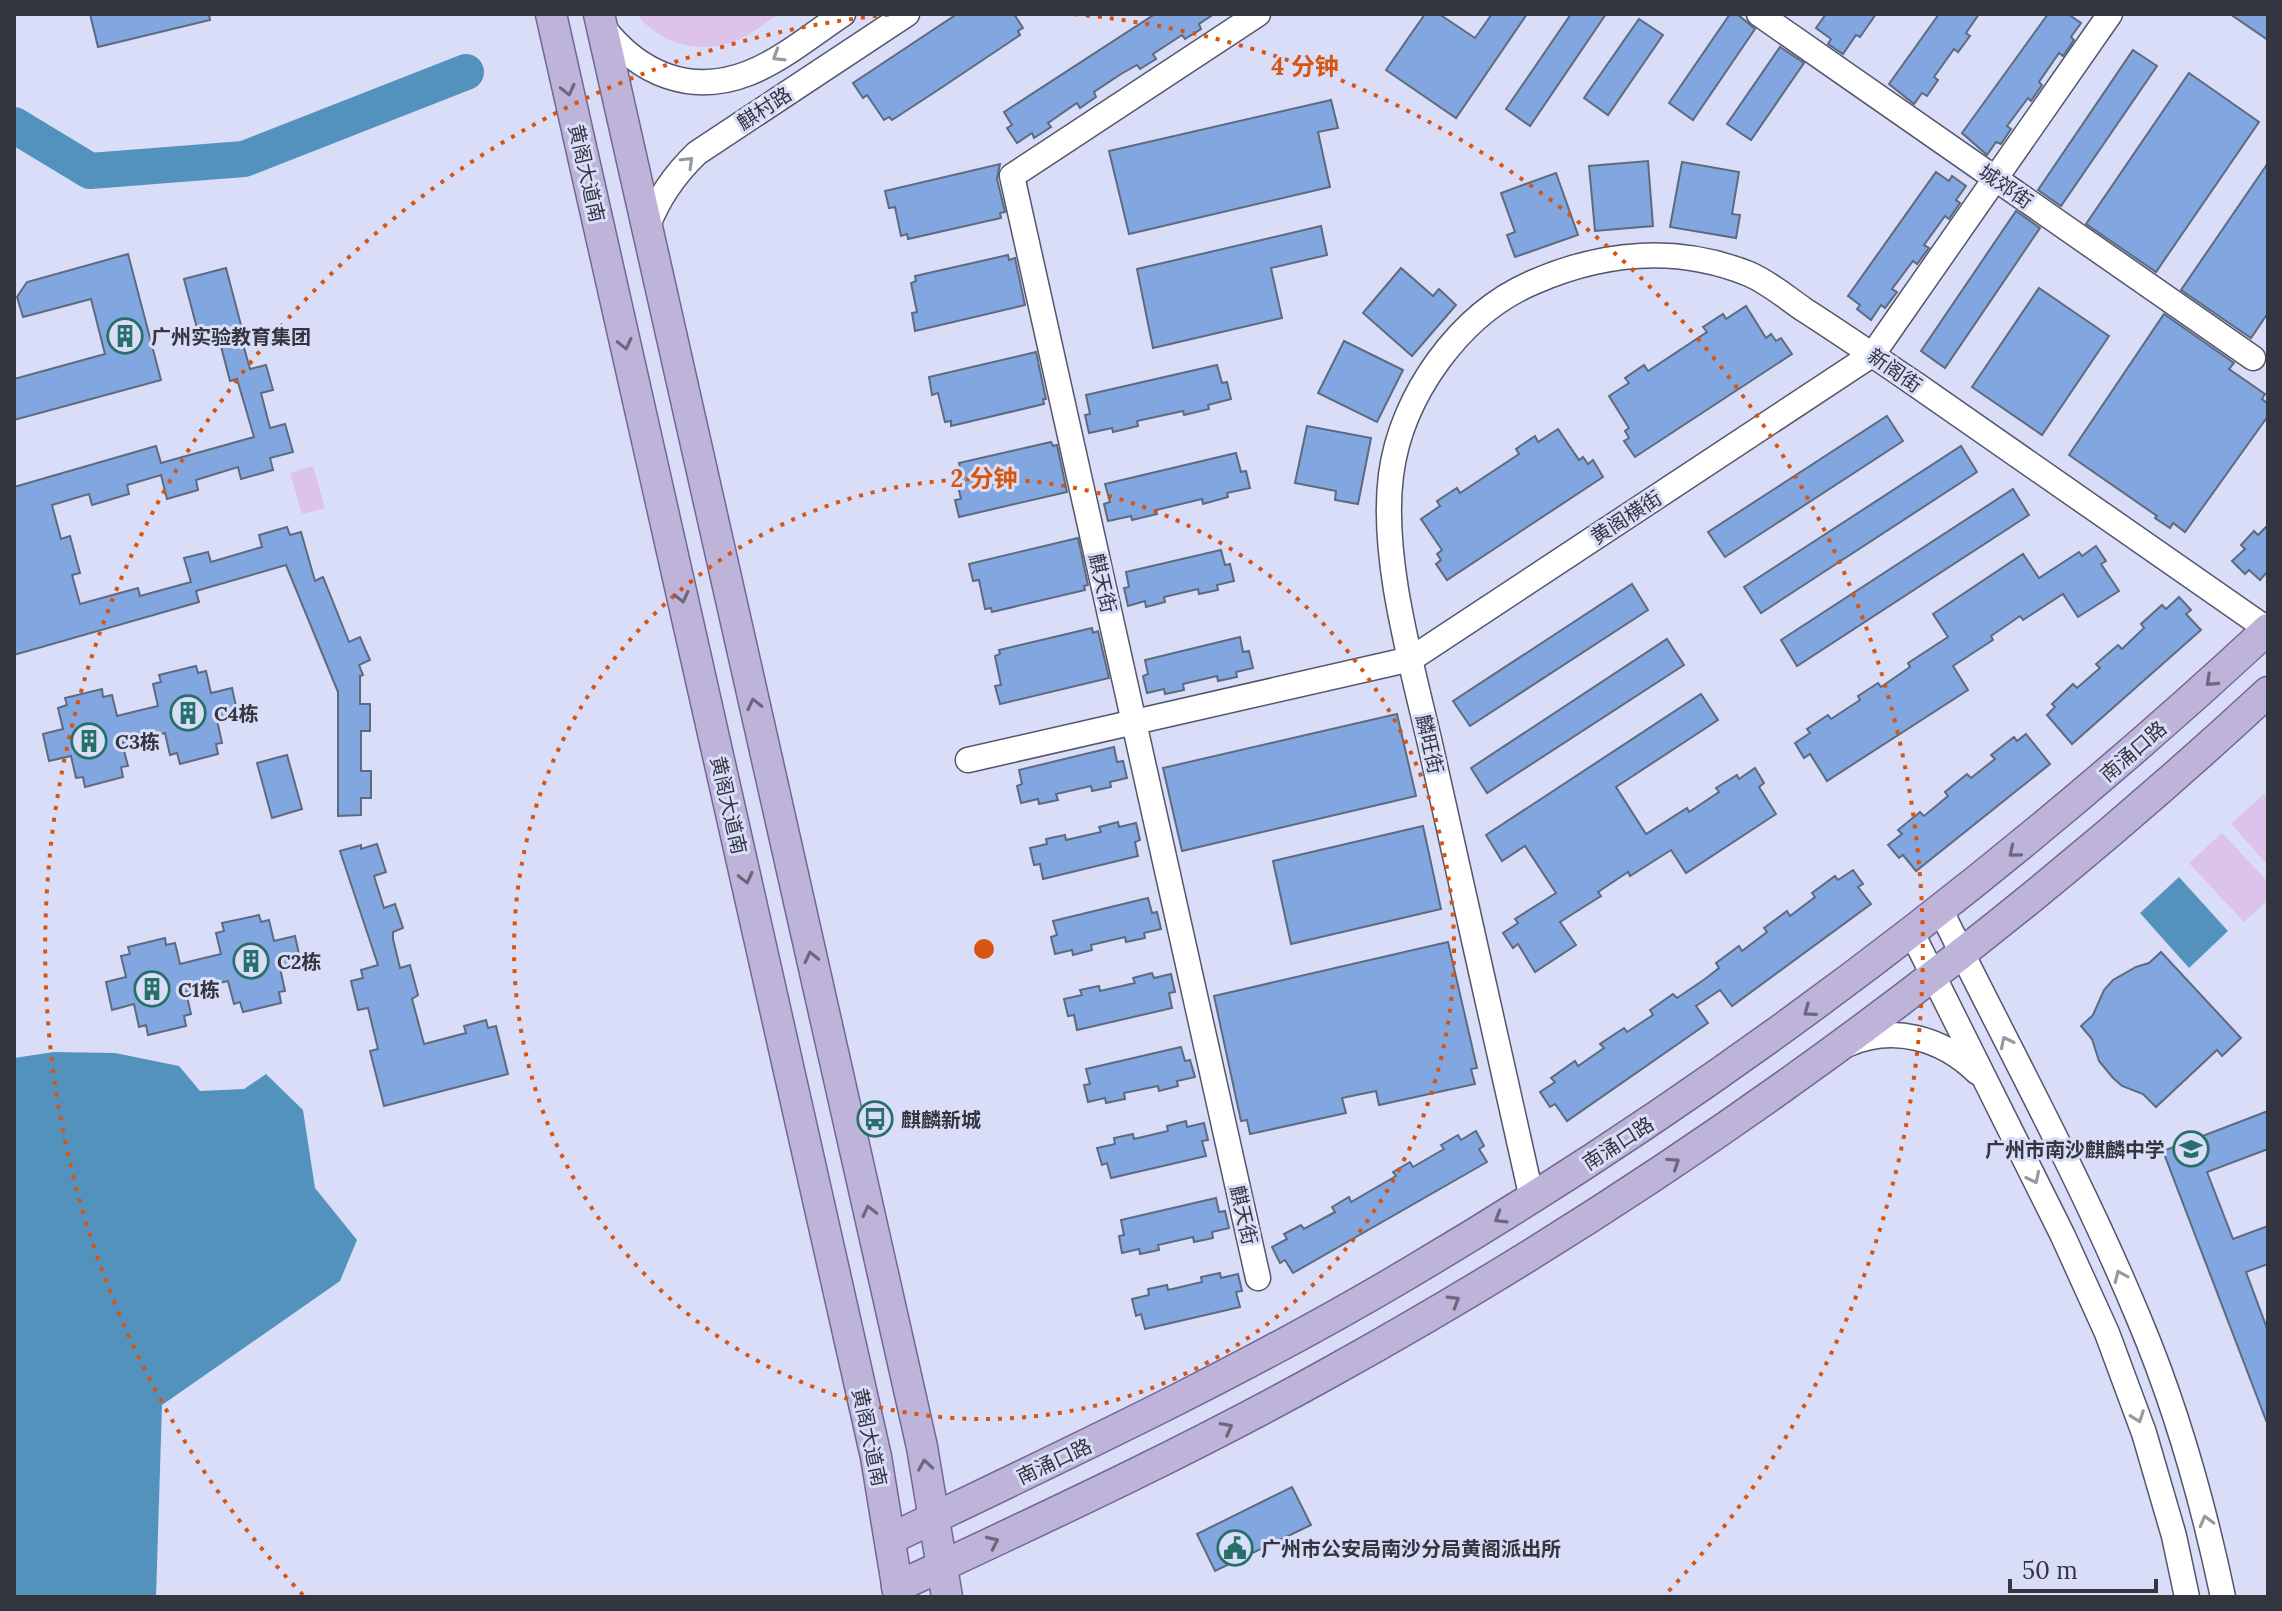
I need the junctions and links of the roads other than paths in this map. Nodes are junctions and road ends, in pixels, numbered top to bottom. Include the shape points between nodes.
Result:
1 (551, 14) edge
2 (843, 14) edge
3 (907, 14) edge
4 (1258, 14) edge
5 (1759, 14) edge
6 (2110, 14) edge
7 (600, 20) edge
8 (1995, 179) junction
9 (647, 228) junction
10 (1486, 311) joint
11 (1873, 354) junction
12 (2253, 358) dead end
13 (2268, 629) edge
14 (1411, 659) junction
15 (2268, 692) edge
16 (1134, 722) junction
17 (968, 760) dead end
18 (1941, 911) junction
19 (1912, 933) junction
20 (1962, 954) junction
21 (1934, 976) junction
22 (1823, 1058) junction
23 (1989, 1087) junction
24 (1532, 1199) junction
25 (1258, 1278) dead end
26 (933, 1518) junction
27 (890, 1539) junction
28 (941, 1566) junction
29 (898, 1592) edge
30 (947, 1597) edge
31 (2187, 1597) edge
32 (2223, 1597) edge

1 -> 27 main road, 黄阁大道南 via 876,1457
2 -> 7 street, 麒村路 via 750,73 703,82 656,73 635,61 616,45
9 -> 3 street, 麒村路 via 672,179 697,153
4 - 16 street, 麒天街 via 1012,176
5 - 8 street, 城郊街
6 - 8 street, 黄阁横街
7 - 9 main road
8 - 11 street, 黄阁横街
8 - 12 street, 城郊街
26 -> 9 main road via 922,1447
10 - 11 street, 新阁街 via 1525,285 1568,267 1614,256 1661,254 1753,275
10 - 14 street, 麟旺街 via 1451,344 1424,383 1403,425 1391,470 1387,518
11 - 13 street, 新阁街
11 - 14 street, 黄阁横街
13 -> 18 main road, 南涌口路 via 2089,790
14 - 16 street, 黄阁横街
14 - 24 street, 麟旺街
15 - 20 main road via 2119,825
16 - 17 street, 黄阁横街
16 - 25 street, 麒天街
18 - 19 main road, 南涌口路
18 - 20 street
19 - 21 street
19 -> 24 main road, 南涌口路 via 1710,1082
20 - 21 main road
32 -> 20 street via 2178,1422 2140,1320
21 - 22 main road
21 - 23 street
22 - 23 street via 1870,1037 1921,1038 1953,1052
28 -> 22 main road via 1220,1431 1431,1315 1636,1188
23 -> 31 street via 2107,1333 2144,1433
24 -> 26 main road, 南涌口路 via 1199,1390
26 - 27 main road, 南涌口路
26 - 28 main road
27 - 29 main road, 黄阁大道南
28 - 29 main road
28 - 30 main road

